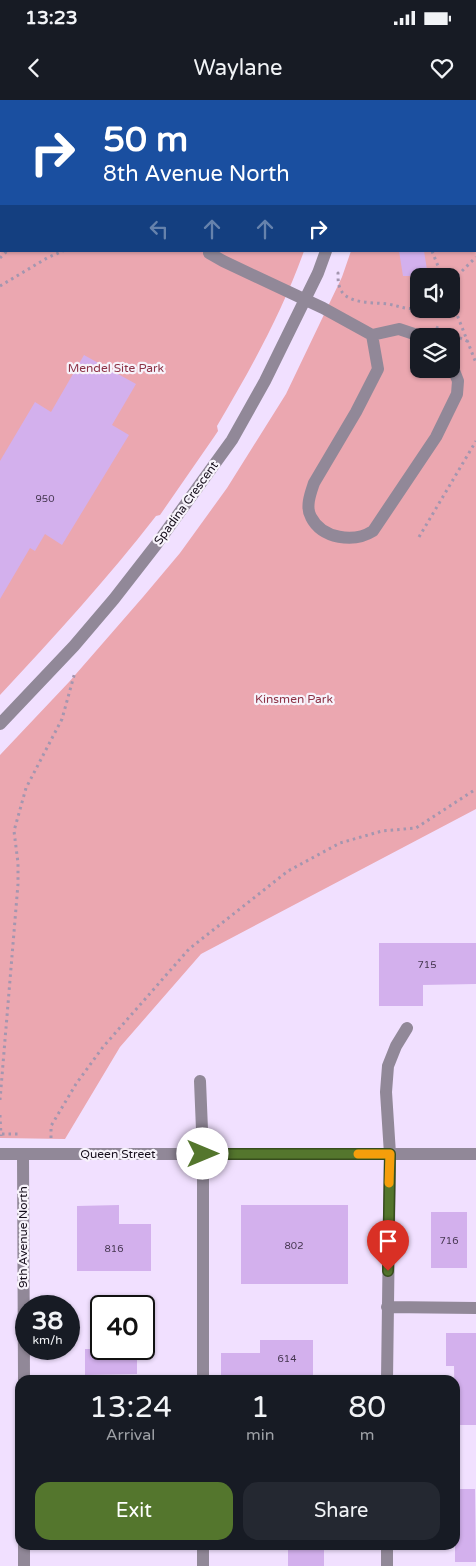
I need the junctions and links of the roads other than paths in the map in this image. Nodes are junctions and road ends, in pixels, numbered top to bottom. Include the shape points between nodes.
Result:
1 (326, 252) edge
2 (208, 253) dead end
3 (305, 299) junction
4 (410, 333) edge
5 (372, 335) junction
6 (457, 378) edge
7 (0, 724) edge
8 (407, 1028) dead end
9 (200, 1080) dead end
10 (0, 1154) edge
11 (23, 1154) junction
12 (203, 1154) junction
13 (390, 1154) junction
14 (476, 1154) edge
15 (388, 1307) junction
16 (476, 1308) edge
17 (24, 1375) edge
18 (203, 1375) edge
19 (387, 1375) edge
20 (24, 1550) edge
21 (203, 1550) edge
22 (387, 1550) edge
23 (24, 1566) edge
24 (203, 1566) edge
25 (387, 1566) edge

1 - 3 street, Spadina Crescent
2 - 3 street
3 - 5 street
3 - 7 street, Spadina Crescent via 232,440 114,598 74,646
4 - 5 street via 399,329
5 - 6 street via 378,369 310,493 311,517 337,537 364,537 373,531 436,437 457,394
8 - 13 street via 388,1066 386,1092
9 - 12 street
10 - 11 street, Queen Street
11 - 12 street, Queen Street
11 - 17 street, 9th Avenue North
12 - 13 street, Queen Street
12 - 18 street
13 - 14 street, Queen Street
13 - 15 street
15 - 16 street
15 - 19 street
20 - 23 street
21 - 24 street
22 - 25 street

